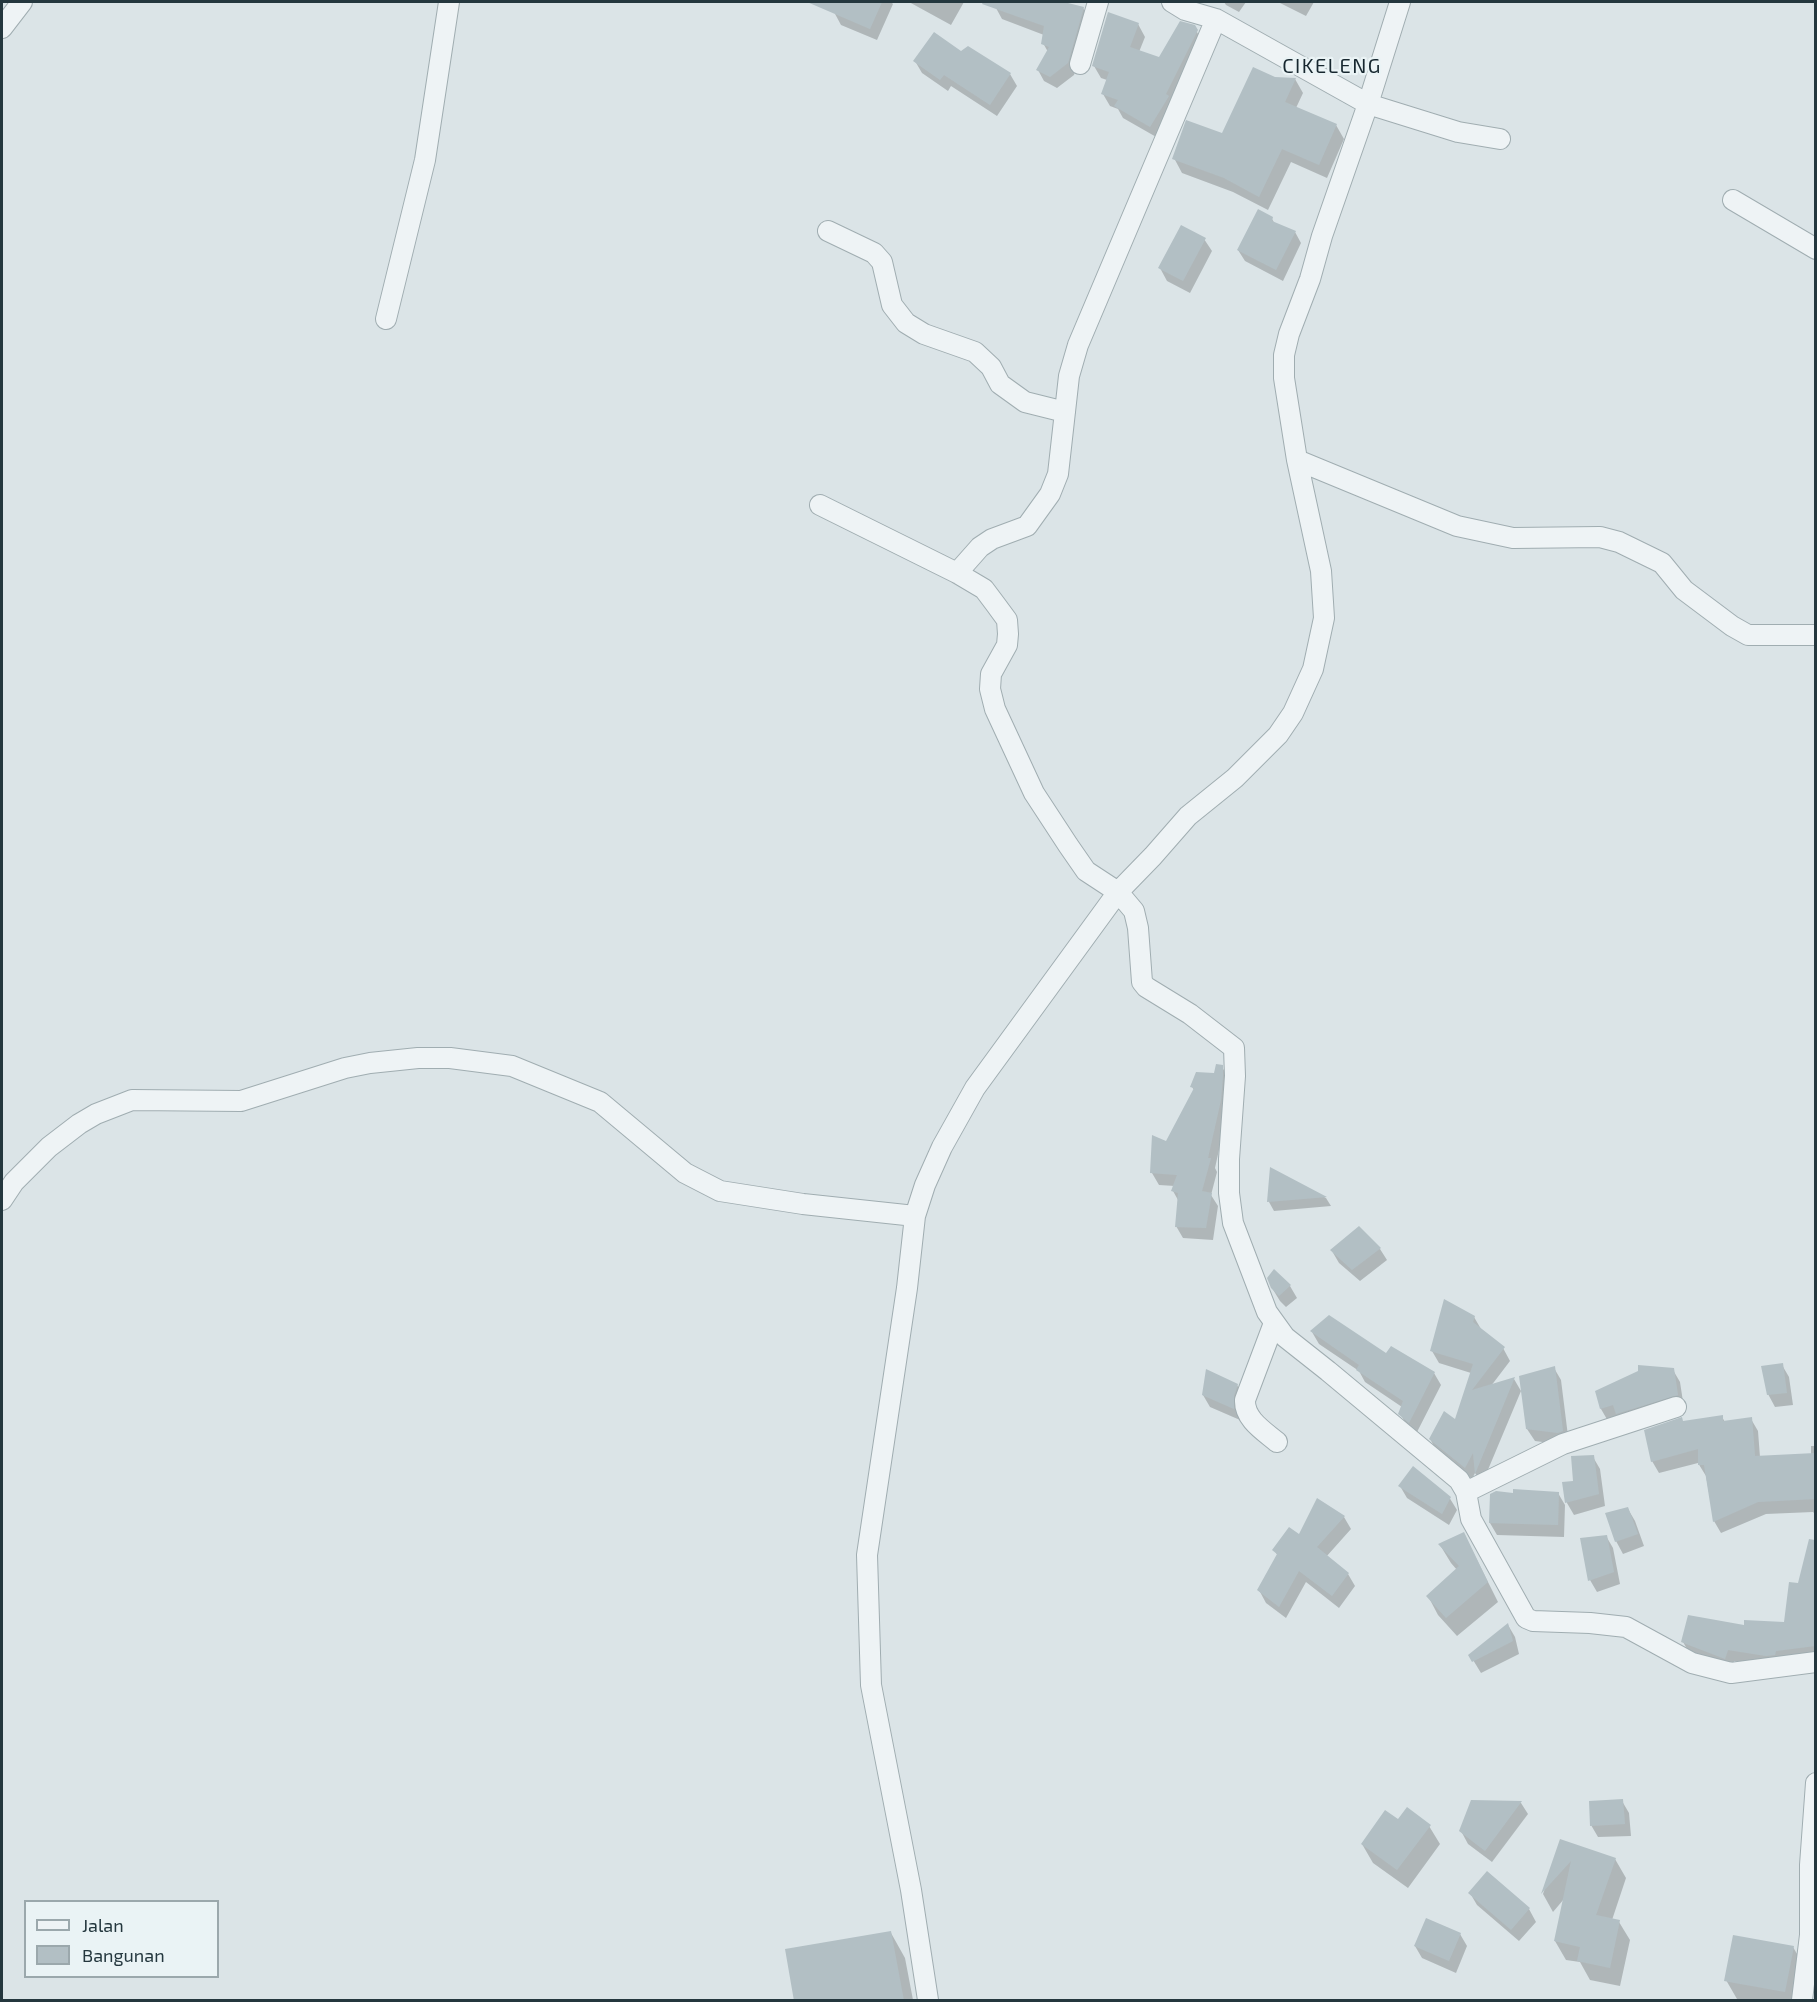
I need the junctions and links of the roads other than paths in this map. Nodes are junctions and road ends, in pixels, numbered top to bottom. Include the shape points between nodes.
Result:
1 (22, 2) edge
2 (449, 2) edge
3 (1098, 2) edge
4 (1400, 2) edge
5 (1183, 4) edge
6 (1216, 19) junction
7 (2, 28) edge
8 (1080, 64) dead end
9 (1368, 104) junction
10 (1500, 140) dead end
11 (1733, 200) dead end
12 (828, 231) dead end
13 (1815, 249) edge
14 (386, 319) dead end
15 (1065, 412) junction
16 (1297, 460) junction
17 (820, 505) dead end
18 (957, 573) junction
19 (1815, 635) edge
20 (1118, 892) junction
21 (2, 1200) edge
22 (915, 1216) junction
23 (1274, 1323) junction
24 (1676, 1407) dead end
25 (1277, 1442) dead end
26 (1466, 1492) junction
27 (1815, 1662) edge
28 (1815, 1783) edge
29 (1814, 1841) edge
30 (928, 2001) edge
31 (1802, 2001) edge

1 - 7 street
2 - 14 street via 425,160
3 - 8 street
4 - 9 street
5 - 6 street
6 - 9 street
6 - 15 street via 1078,345
9 - 10 street via 1458,132
9 - 16 street via 1286,346 1284,378
11 - 13 street
12 - 15 street via 874,253 882,262 892,305 906,323 924,334 975,352 991,366 1000,384 1025,402
15 - 18 street via 1058,474 1040,510 1027,526 980,547
16 - 19 street via 1457,526 1513,538 1600,537 1619,542 1662,563 1684,590 1748,635
16 - 20 street via 1321,571 1324,618 1313,669 1278,735 1235,778 1188,816
17 - 18 street
18 - 20 street via 984,589 1007,620 1007,645 991,674 990,689 995,709 1034,793 1086,871
20 - 22 street via 975,1088 942,1147
20 - 23 street via 1134,911 1142,982 1234,1048 1229,1159 1233,1223
21 - 22 street via 49,1147 96,1114 132,1100 242,1101 361,1064 450,1058 512,1066 600,1102 685,1173 720,1191
22 - 30 street via 867,1555 871,1685
23 - 25 street via 1245,1408
23 - 26 street via 1285,1337 1458,1480
24 - 26 street via 1563,1444
26 - 27 street via 1471,1519 1526,1618 1626,1627 1692,1663 1731,1673
28 - 29 street
29 - 31 street via 1810,1935

